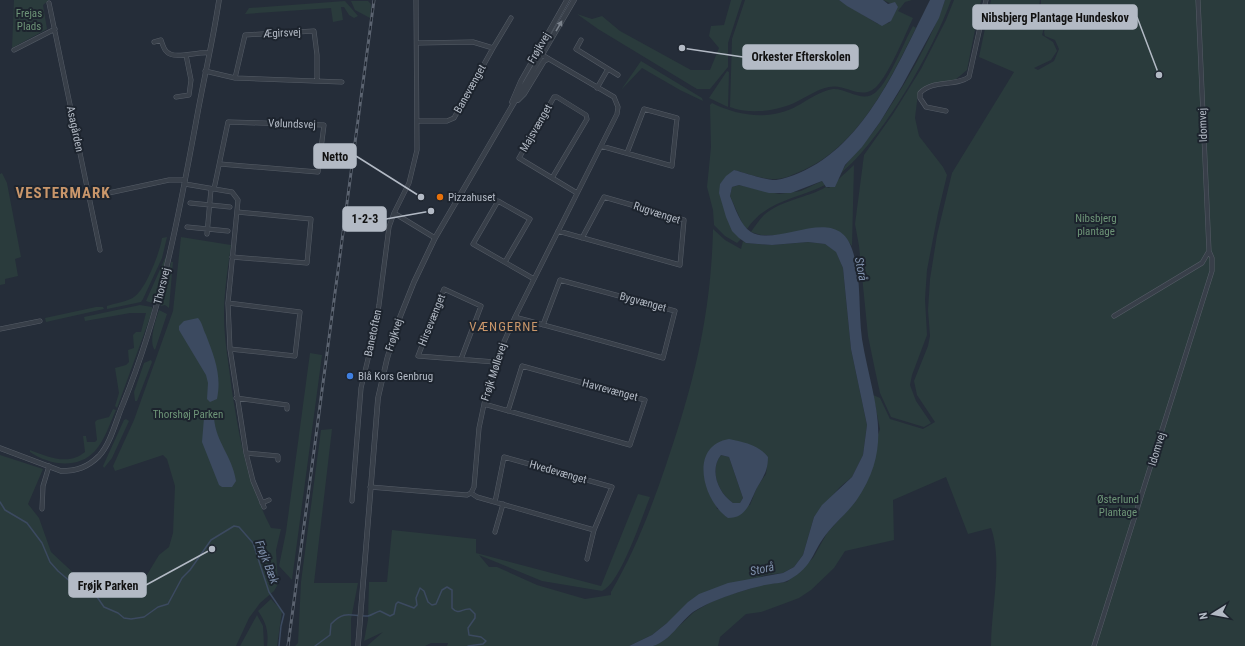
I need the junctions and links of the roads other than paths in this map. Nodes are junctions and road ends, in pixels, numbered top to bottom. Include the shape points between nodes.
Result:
1 (219, 0) edge
2 (416, 0) edge
3 (567, 0) edge
4 (574, 0) edge
5 (986, 0) edge
6 (1198, 0) edge
7 (49, 2) dead end
8 (511, 18) dead end
9 (54, 29) junction
10 (581, 40) dead end
11 (154, 42) dead end
12 (416, 43) junction
13 (493, 48) junction
14 (14, 50) dead end
15 (537, 52) junction
16 (209, 53) junction
17 (186, 55) junction
18 (542, 55) junction
19 (548, 58) junction
20 (608, 69) junction
21 (205, 71) junction
22 (618, 75) dead end
23 (235, 78) junction
24 (317, 81) junction
25 (342, 82) dead end
26 (597, 88) junction
27 (176, 98) dead end
28 (515, 102) junction
29 (946, 111) dead end
30 (504, 120) junction
31 (417, 121) junction
32 (600, 146) junction
33 (627, 153) junction
34 (220, 164) junction
35 (552, 178) junction
36 (185, 182) junction
37 (213, 189) junction
38 (577, 192) junction
39 (90, 197) junction
40 (190, 203) dead end
41 (210, 205) junction
42 (230, 207) dead end
43 (237, 212) junction
44 (394, 213) junction
45 (187, 227) dead end
46 (207, 231) junction
47 (228, 231) dead end
48 (558, 231) junction
49 (435, 238) junction
50 (582, 238) junction
51 (100, 250) dead end
52 (1209, 251) junction
53 (232, 257) junction
54 (505, 262) junction
55 (534, 279) junction
56 (228, 304) junction
57 (1114, 316) dead end
58 (515, 317) junction
59 (40, 321) dead end
60 (543, 325) junction
61 (0, 329) edge
62 (230, 350) junction
63 (461, 359) junction
64 (495, 362) junction
65 (236, 398) junction
66 (484, 404) junction
67 (287, 409) dead end
68 (508, 411) junction
69 (0, 448) edge
70 (246, 453) junction
71 (278, 460) dead end
72 (49, 466) junction
73 (370, 487) junction
74 (471, 493) junction
75 (269, 500) dead end
76 (352, 501) dead end
77 (495, 502) junction
78 (503, 504) junction
79 (42, 509) dead end
80 (594, 530) junction
81 (495, 532) dead end
82 (587, 559) dead end
83 (358, 646) edge
84 (1094, 646) edge

1 - 16 street, Thorsvej
2 - 12 street, Banetoften
3 - 15 street, Frøjkvej
18 -> 4 street, Frøjkvej
5 - 29 street via 969,76 958,82 931,86 920,93 926,107
6 - 52 street, Idomvej
7 - 9 street, Asagården
8 - 13 street, Banevænget
9 - 14 street
9 - 39 street, Asagården
10 - 20 street via 576,49
11 - 17 street via 161,40 166,52
12 - 13 street via 473,42
12 - 31 street, Banetoften
13 - 31 street, Banevænget via 454,118 447,121
15 - 18 street, Frøjk Møllevej
15 - 30 street, Frøjkvej
16 - 17 street
16 - 21 street, Thorsvej
17 - 27 street via 192,80 188,95
18 - 19 street, Frøjk Møllevej
18 - 28 street, Frøjkvej
19 - 26 street, Frøjk Møllevej
19 - 28 street, Frøjkvej via 524,94
20 - 22 street
20 - 26 street
21 - 23 street
21 - 36 street, Thorsvej
23 - 24 street
23 - 24 street, Ægirsvej via 244,35 314,31
24 - 25 street
26 - 32 street, Frøjk Møllevej via 614,97 618,107 617,114
28 - 30 street, Frøjkvej
30 - 49 street, Frøjkvej
31 - 44 street, Banetoften via 414,166 409,183
32 - 33 street
32 - 38 street, Frøjk Møllevej
33 - 33 street via 672,166 677,118 644,109
34 - 34 street, Vølundsvej via 228,122 324,125 318,172
34 - 37 street, Vølundsvej
35 - 35 street, Majsvænget via 519,158 554,97 586,115 587,119
35 - 38 street, Majsvænget
36 - 37 street
36 - 39 street via 169,180
36 - 72 street, Thorsvej via 151,329 107,444 100,455 80,469 61,471
37 - 41 street, Vølundsvej
37 - 43 street via 235,194 238,200
38 - 48 street, Frøjk Møllevej
39 - 51 street, Asagården
40 - 41 street
41 - 42 street
41 - 46 street, Vølundsvej
43 - 53 street
43 - 53 street via 311,219 307,263
44 - 49 street
44 - 76 street, Banetoften via 389,227 373,338 361,388
45 - 46 street
46 - 47 street
48 - 50 street, Rugvænget
48 - 55 street, Frøjk Møllevej
49 - 73 street, Frøjkvej via 398,322 387,358 378,398
50 - 50 street, Rugvænget via 680,265 684,220 604,197
52 - 57 street via 1202,263
52 - 84 street, Idomvej via 1212,271
53 - 56 street
54 - 54 street via 473,244 498,201 530,219
54 - 55 street
55 - 58 street, Frøjk Møllevej
56 - 62 street
56 - 62 street via 300,312 295,356
58 - 60 street, Bygvænget
58 - 64 street, Frøjk Møllevej
59 - 61 street
60 - 60 street, Bygvænget via 662,358 675,311 560,280
62 - 65 street
63 - 63 street, Hirsevænget via 418,356 444,289 481,306
63 - 64 street, Hirsevænget
64 - 66 street, Frøjk Møllevej
65 - 67 street via 287,405
65 - 70 street
66 - 68 street, Havrevænget
66 - 74 street, Frøjk Møllevej via 474,487
68 - 68 street, Havrevænget via 630,445 645,400 522,366
69 - 72 street, Thorsvej
70 - 71 street via 278,456
70 - 75 street via 263,505
72 - 79 street via 43,486
73 - 74 street via 467,495
73 - 83 street, Frøjkvej
74 - 77 street
77 - 78 street
77 - 80 street, Hvedevænget via 504,457 612,487
78 - 80 street
78 - 81 street
80 - 82 street, Hvedevænget

